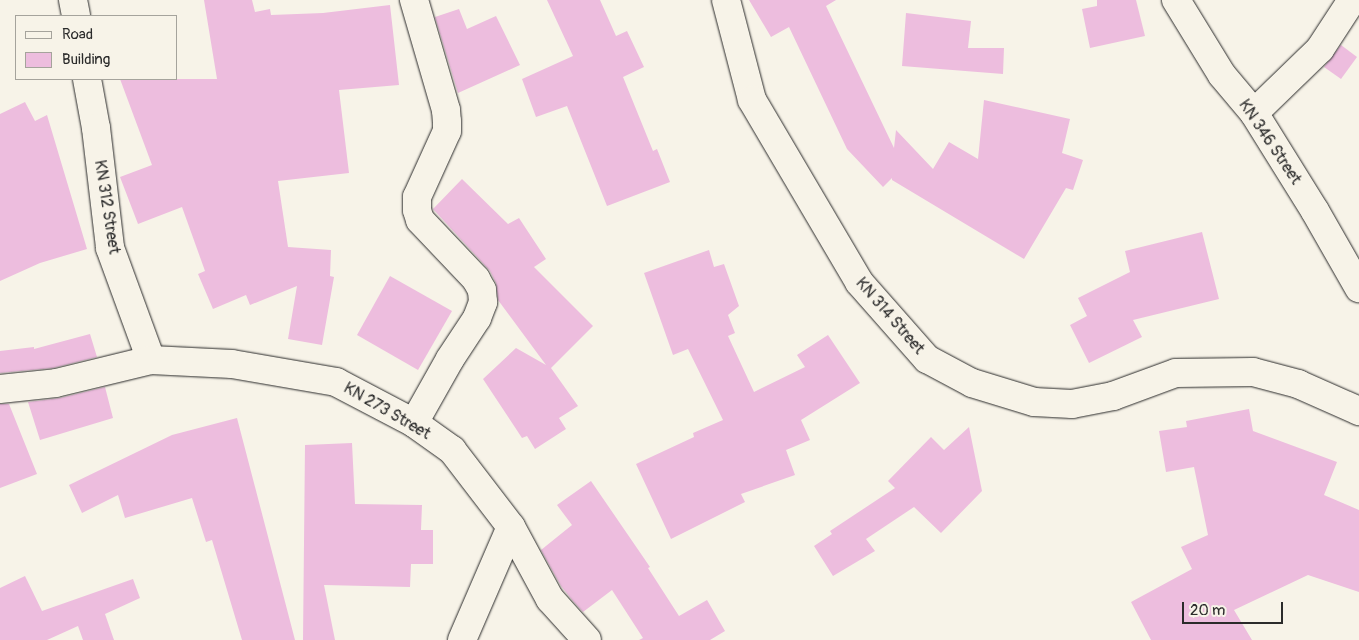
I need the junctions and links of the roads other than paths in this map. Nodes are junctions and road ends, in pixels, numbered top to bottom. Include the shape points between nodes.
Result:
1 (73, 0) edge
2 (414, 0) edge
3 (726, 0) edge
4 (1176, 0) edge
5 (1352, 0) edge
6 (76, 15) edge
7 (87, 80) edge
8 (1254, 113) junction
9 (1359, 288) edge
10 (151, 360) junction
11 (0, 389) edge
12 (1359, 411) edge
13 (414, 423) junction
14 (512, 527) junction
15 (462, 640) edge
16 (587, 640) edge

1 - 6 street
2 - 13 street via 447,122 447,131 417,197 417,210 420,220 476,280 482,290 483,302 477,318
3 - 12 street, KN 314 Street via 752,100 859,282 927,359 972,384 1034,402 1072,404 1112,396 1176,373 1253,372 1298,384
4 - 8 street, KN 346 Street via 1222,75
5 - 8 street via 1320,49
7 - 10 street, KN 312 Street via 110,248
8 - 9 street, KN 346 Street
10 - 11 street, KN 273 Street via 56,383
10 - 13 street, KN 273 Street via 232,364 336,382
13 - 14 street, KN 273 Street via 452,450
14 - 15 street
14 - 16 street, KN 273 Street via 550,599

